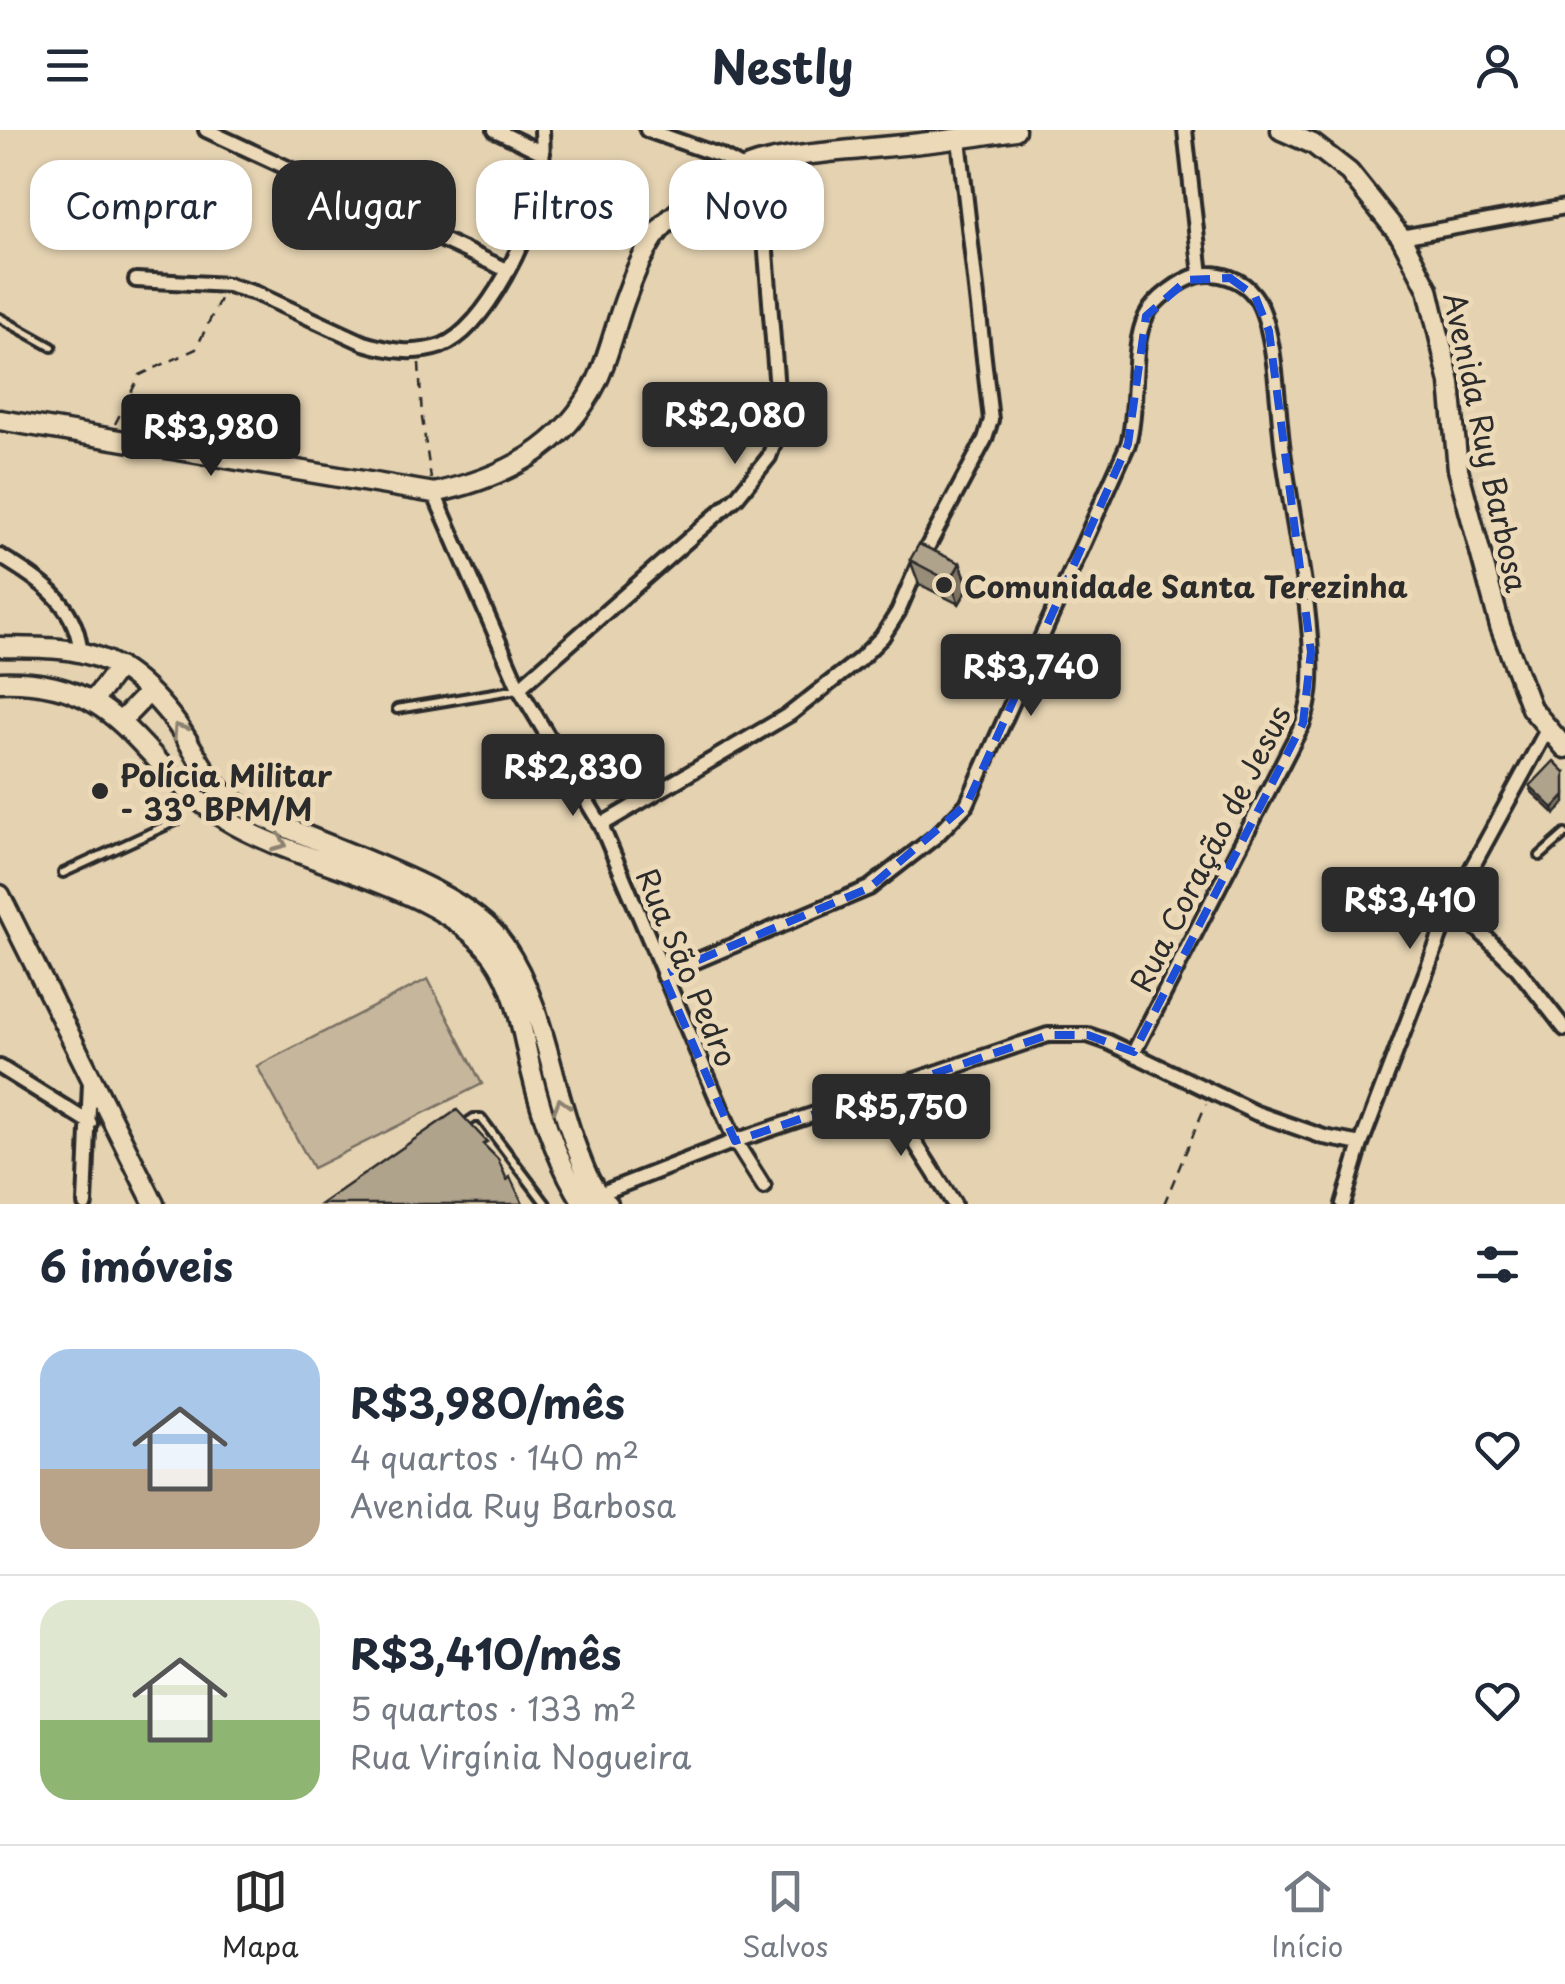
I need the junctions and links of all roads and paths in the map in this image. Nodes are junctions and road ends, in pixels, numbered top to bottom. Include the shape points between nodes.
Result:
1 (206, 130) edge
2 (496, 130) edge
3 (542, 130) edge
4 (648, 130) edge
5 (1015, 130) edge
6 (1184, 130) edge
7 (1281, 130) edge
8 (958, 139) junction
9 (543, 152) junction
10 (733, 160) edge
11 (782, 160) edge
12 (1565, 206) edge
13 (669, 219) edge
14 (1401, 237) junction
15 (761, 250) edge
16 (506, 270) junction
17 (1201, 275) junction
18 (136, 280) dead end
19 (228, 285) junction
20 (0, 318) edge
21 (52, 346) dead end
22 (418, 351) junction
23 (0, 420) edge
24 (108, 440) junction
25 (434, 493) junction
26 (0, 556) edge
27 (0, 647) edge
28 (80, 648) junction
29 (119, 667) junction
30 (0, 682) edge
31 (519, 688) junction
32 (148, 693) junction
33 (94, 701) junction
34 (397, 708) dead end
35 (121, 722) junction
36 (1548, 730) junction
37 (1565, 748) edge
38 (176, 821) dead end
39 (602, 825) junction
40 (1565, 834) edge
41 (1540, 856) dead end
42 (62, 873) dead end
43 (0, 896) edge
44 (1452, 904) junction
45 (0, 921) edge
46 (19, 932) junction
47 (663, 975) junction
48 (1565, 1030) edge
49 (1134, 1052) junction
50 (0, 1067) edge
51 (90, 1077) junction
52 (1211, 1090) junction
53 (883, 1092) junction
54 (90, 1123) junction
55 (456, 1130) edge
56 (736, 1140) junction
57 (1361, 1144) junction
58 (764, 1187) dead end
59 (593, 1201) edge
60 (85, 1204) edge
61 (154, 1204) edge
62 (546, 1204) edge
63 (954, 1204) edge
64 (1164, 1204) edge
65 (1343, 1204) edge

1 - 16 street
2 - 9 street
3 - 9 street
4 - 10 street
5 - 8 street
6 - 17 street
7 - 14 street, Avenida Ruy Barbosa via 1313,144 1348,172
8 - 11 street
8 - 39 street via 991,420 898,612 882,637 830,686
9 - 16 street via 540,188
12 - 14 street
13 - 25 street via 629,287 597,380 559,435 512,468
14 - 36 street, Avenida Ruy Barbosa via 1428,289 1450,382 1458,470 1494,608 1530,708
15 - 31 street via 779,415 769,457 690,542
16 - 22 street via 475,323 443,345
17 - 47 street via 1173,289 1146,316 1128,444 967,804 869,888
17 - 49 street, Rua Coração de Jesus via 1243,284 1255,296 1268,332 1306,602 1310,702
18 - 19 street
19 - 22 street via 364,343
19 - 24 path via 196,348 140,375
20 - 21 lane
22 - 25 path
23 - 24 street
24 - 25 street
25 - 31 street, Rua São Pedro
26 - 28 street via 60,600
27 - 28 street
28 - 29 street
29 - 32 street
29 - 33 street
30 - 33 street via 60,686
31 - 34 lane
31 - 39 street, Rua São Pedro
32 - 35 street
59 -> 32 street via 520,972 489,927 434,891 234,801
33 - 35 street
35 -> 59 street via 224,818 398,891 482,942 507,980 566,1172
36 - 37 street, Avenida Ruy Barbosa
36 - 44 street
38 - 42 lane
39 - 47 street, Rua São Pedro
40 - 41 lane
43 - 46 street
44 - 48 street via 1518,969
44 - 57 street
45 - 46 street
46 - 51 street
47 - 56 street, Rua São Pedro
49 - 52 street
49 - 53 street via 1088,1036 1048,1034
50 - 54 street
51 - 54 street
51 - 61 street
52 - 57 street via 1282,1124
52 - 64 path
53 - 56 street
53 - 63 street
54 - 60 street
55 - 62 lane via 480,1118
56 - 58 street, Rua São Pedro
56 - 59 street
57 - 65 street

